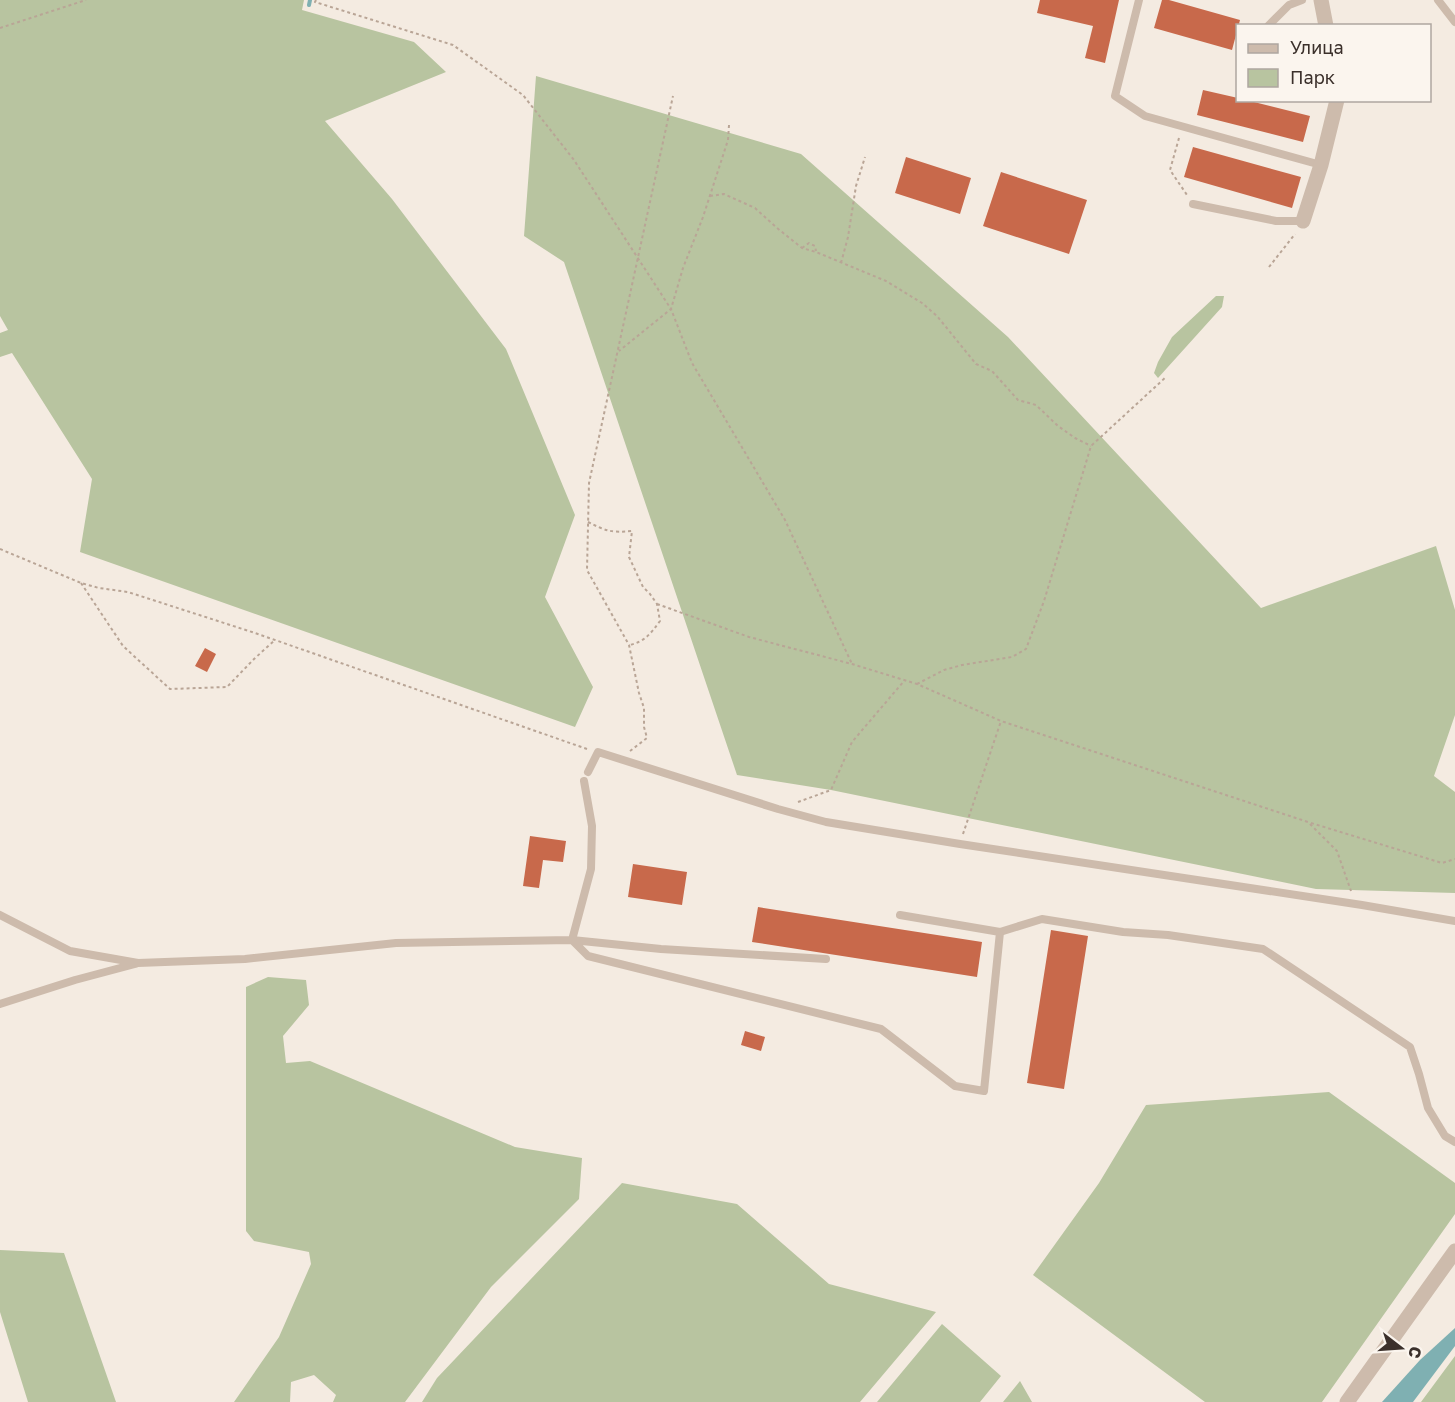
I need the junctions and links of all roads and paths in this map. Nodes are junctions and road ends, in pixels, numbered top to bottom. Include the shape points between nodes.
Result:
1 (86, 0) edge
2 (316, 0) edge
3 (1139, 0) edge
4 (1302, 0) edge
5 (1321, 0) edge
6 (1438, 0) edge
7 (1455, 22) edge
8 (1270, 24) edge
9 (1326, 24) edge
10 (0, 28) edge
11 (673, 96) dead end
12 (1337, 102) edge
13 (729, 125) dead end
14 (1183, 127) junction
15 (865, 157) dead end
16 (1321, 165) junction
17 (710, 196) junction
18 (1193, 204) joint
19 (1303, 221) junction
20 (802, 248) junction
21 (816, 252) junction
22 (638, 258) junction
23 (841, 262) junction
24 (1269, 267) dead end
25 (672, 309) junction
26 (618, 352) junction
27 (1166, 377) dead end
28 (1091, 446) junction
29 (588, 522) junction
30 (0, 549) edge
31 (81, 583) junction
32 (657, 604) junction
33 (275, 640) junction
34 (629, 645) junction
35 (852, 664) junction
36 (904, 681) junction
37 (917, 684) junction
38 (1001, 721) junction
39 (597, 752) junction
40 (610, 756) junction
41 (588, 772) dead end
42 (584, 781) dead end
43 (778, 809) junction
44 (1308, 822) junction
45 (960, 844) junction
46 (1455, 859) edge
47 (1362, 905) junction
48 (0, 915) edge
49 (900, 915) dead end
50 (1455, 921) edge
51 (1000, 932) junction
52 (572, 940) junction
53 (826, 959) dead end
54 (138, 963) junction
55 (0, 1004) edge
56 (1455, 1142) edge
57 (1455, 1251) edge
58 (1347, 1402) edge

1 - 10 path
2 - 22 path via 453,45 523,95 574,160
3 - 14 lane via 1115,96 1145,116
4 - 8 lane via 1289,5
5 - 9 street
6 - 7 lane
11 - 22 path
12 - 16 street
13 - 17 path
14 - 16 lane
14 - 18 path via 1170,170
15 - 23 path
16 - 19 street
17 - 20 path via 724,194 755,208
17 - 25 path
18 - 19 lane via 1276,221
19 - 24 path
20 - 21 path
20 - 21 path via 809,243
21 - 23 path
22 - 25 path
22 - 26 path
23 - 28 path via 886,281 922,303 976,364 992,371 1018,400 1036,405 1058,426
25 - 26 path
25 - 35 path via 692,363 785,520
26 - 29 path via 589,483
27 - 28 path
28 - 37 path via 1026,649 1012,657 944,670
29 - 32 path via 614,533 632,531 628,557
29 - 34 path via 587,570
30 - 31 path
31 - 33 path via 128,592
31 - 33 path via 123,646 170,689 227,687
32 - 34 path via 660,621 646,639
32 - 35 path via 749,637
33 - 39 path
34 - 40 path via 647,738 629,753
35 - 36 path
36 - 37 path
36 - 43 path via 852,742 831,790
37 - 38 path
38 - 44 path
38 - 45 path
39 - 40 lane
39 - 41 lane
40 - 43 lane
42 - 52 lane via 592,826 591,868
43 - 45 lane via 826,822
44 - 46 path via 1442,863
44 - 47 path via 1337,851 1351,893
45 - 47 lane
47 - 50 lane
48 - 54 lane via 70,951
49 - 51 lane
51 - 52 lane via 984,1091 955,1086 881,1029 588,956
51 - 56 lane via 1042,919 1263,949 1410,1047 1428,1108 1444,1136
52 - 53 lane
52 - 54 lane via 396,943 245,959
54 - 55 lane
57 - 58 street

